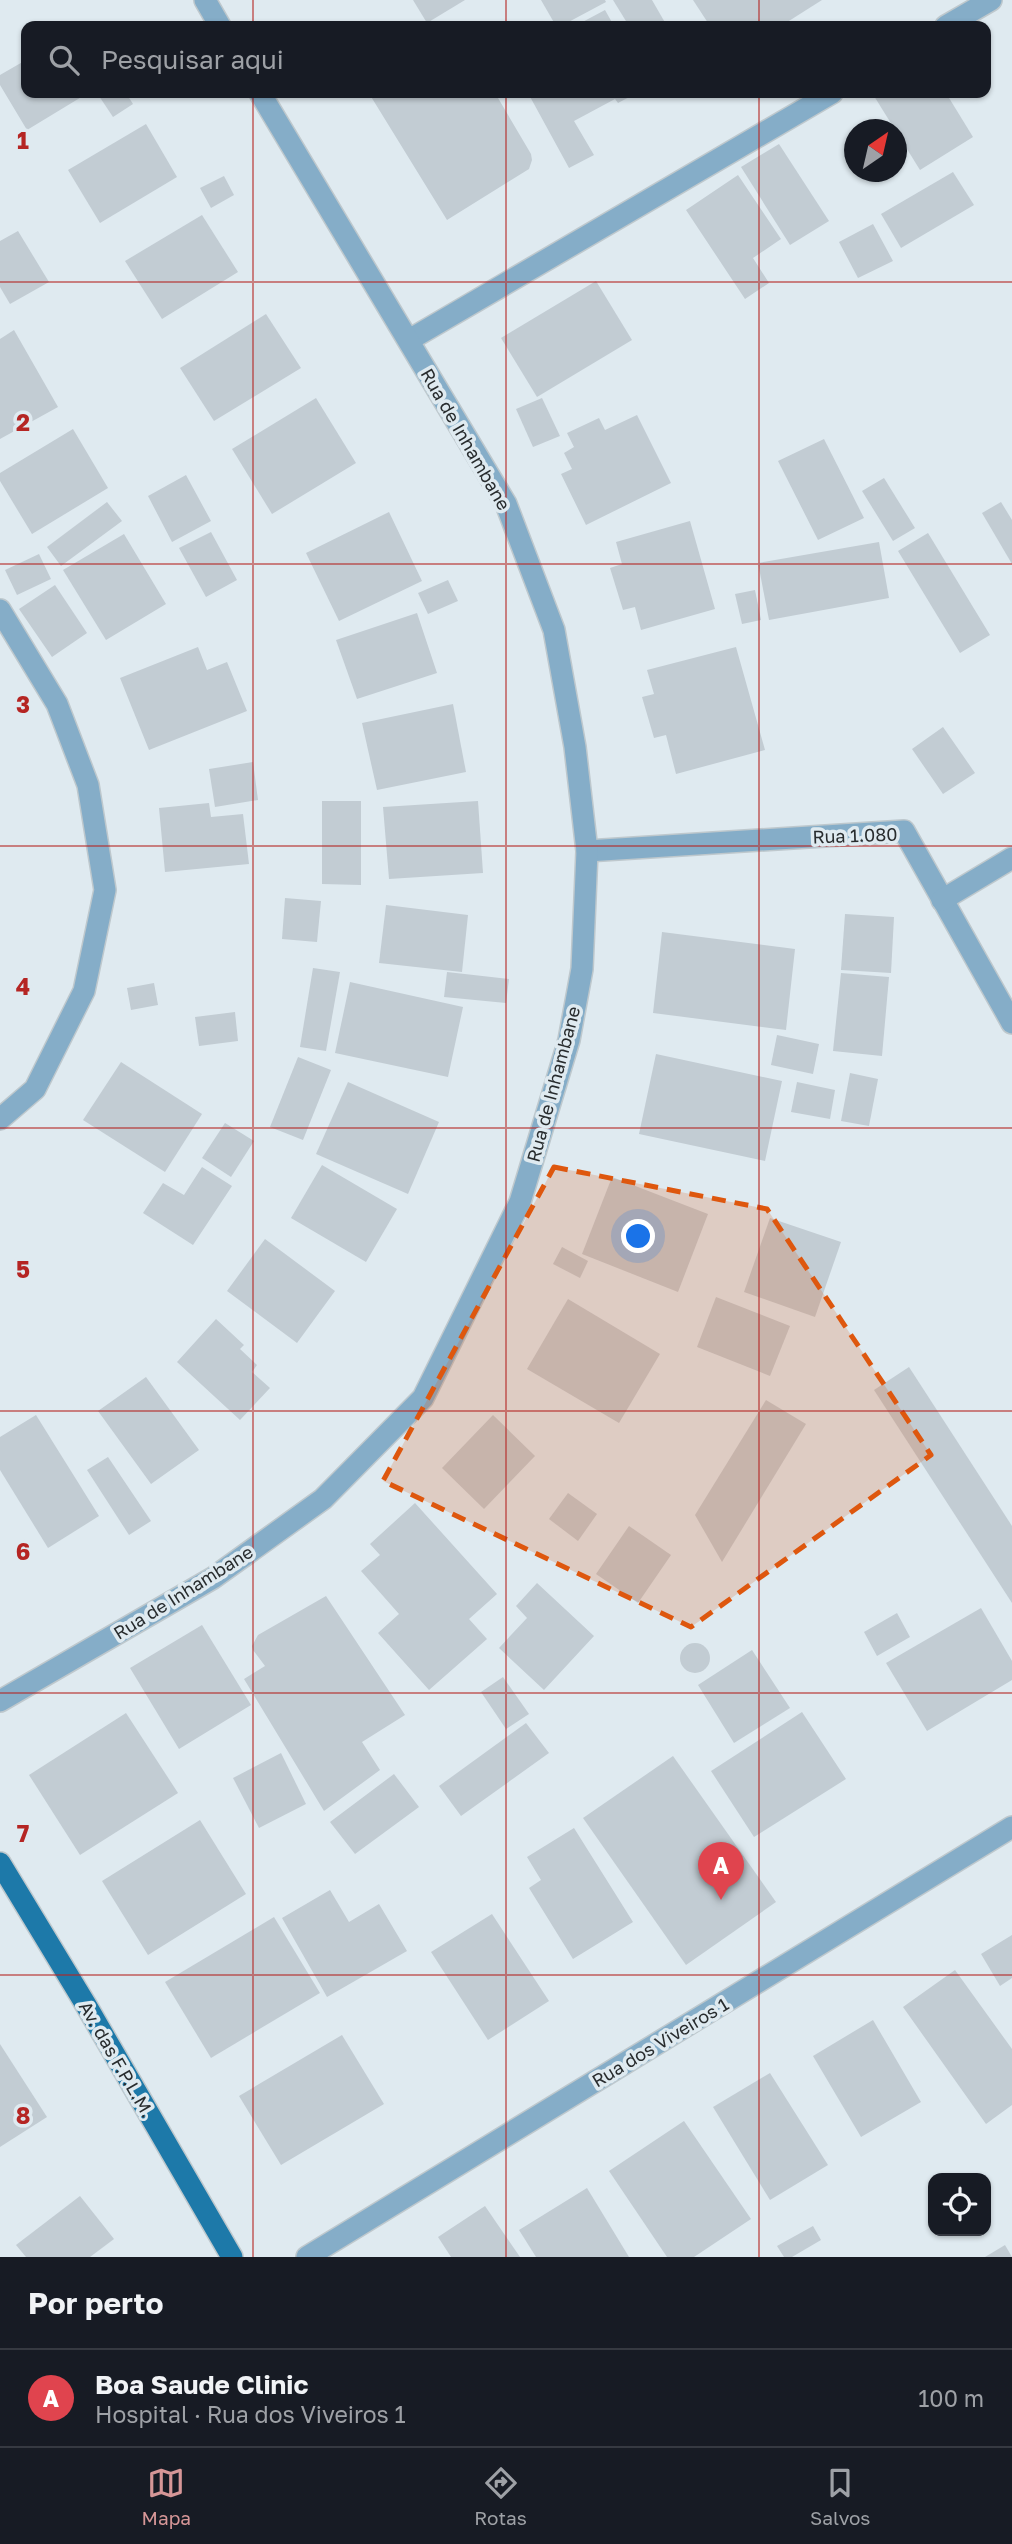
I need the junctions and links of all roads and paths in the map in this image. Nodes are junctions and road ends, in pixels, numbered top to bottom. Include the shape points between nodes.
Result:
1 (205, 0) edge
2 (991, 0) edge
3 (217, 21) edge
4 (955, 21) edge
5 (263, 98) edge
6 (823, 98) edge
7 (409, 340) junction
8 (0, 610) edge
9 (587, 850) junction
10 (1012, 859) edge
11 (942, 900) junction
12 (1012, 1023) edge
13 (0, 1119) edge
14 (0, 1701) edge
15 (1012, 1827) edge
16 (0, 1863) edge
17 (232, 2257) edge
18 (307, 2257) edge

1 - 3 street
2 - 4 street
5 - 7 street, Rua de Inhambane
6 - 7 street
7 - 9 street, Rua de Inhambane via 506,504 554,630
8 - 13 street via 57,704 88,785 105,890 83,991 35,1089
9 - 11 street, Rua 1.080 via 904,831
9 - 14 street, Rua de Inhambane via 582,969 565,1053 520,1202 423,1398 323,1499 246,1555
10 - 11 street
11 - 12 street, Rua 1.080
15 - 18 street, Rua dos Viveiros 1
16 - 17 main road, Av. das F.P.L.M.

